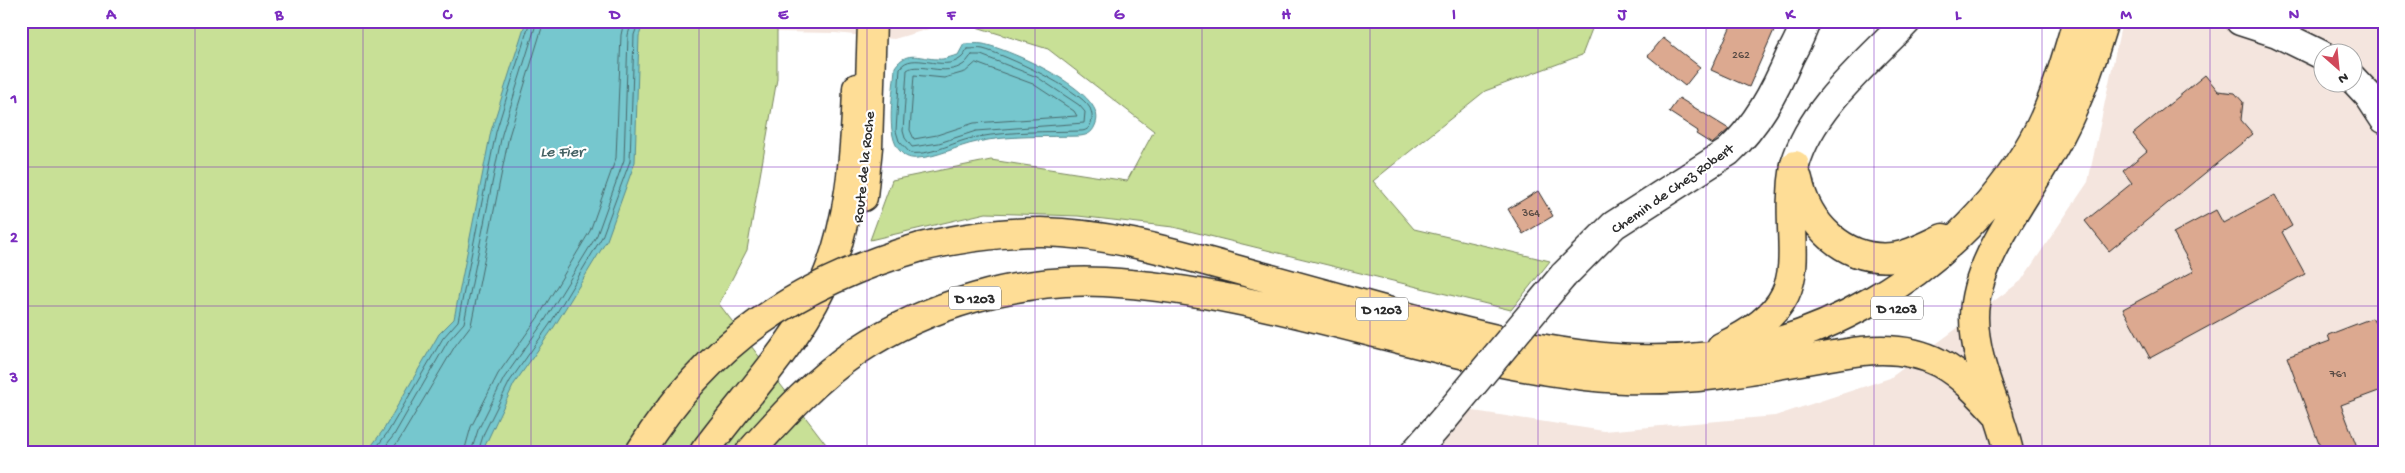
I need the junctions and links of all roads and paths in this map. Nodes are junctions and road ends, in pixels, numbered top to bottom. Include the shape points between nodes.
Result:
1 (860, 21) edge
2 (872, 21) edge
3 (1806, 21) edge
4 (1907, 21) edge
5 (2077, 21) edge
6 (2104, 21) edge
7 (2240, 21) edge
8 (2312, 50) edge
9 (2362, 89) edge
10 (2384, 119) edge
11 (1795, 165) junction
12 (2035, 178) junction
13 (1964, 228) junction
14 (1695, 358) junction
15 (1720, 374) junction
16 (1999, 416) junction
17 (640, 452) edge
18 (704, 452) edge
19 (722, 452) edge
20 (750, 452) edge
21 (1416, 452) edge
22 (2010, 452) edge

1 - 18 main road, Route de la Roche via 850,181 837,240 821,289 779,354
2 - 19 main road, Route de la Roche via 864,197 842,278 790,369
3 - 21 street, Chemin de Chez Robert, bridge via 1761,115 1740,141 1614,226 1563,276
4 - 11 street via 1810,127
5 - 13 main road, D 1203 via 2039,128 2002,185
6 - 12 main road, D 1203 via 2078,98 2061,135
7 - 8 street via 2277,33
9 - 10 street
11 - 13 main road via 1801,193 1816,222 1834,241 1853,252 1866,256 1894,256
11 - 14 main road via 1791,202 1794,265 1786,293 1772,313 1752,329 1730,343
12 - 15 main road, D 1203 via 1995,225 1931,284 1899,307 1862,328 1811,350 1765,365
12 - 16 main road via 1988,262 1975,300 1976,347
13 - 14 main road, D 1203 via 1900,284 1839,318 1787,339
14 - 17 main road, D 1203, bridge via 1630,360 1552,352 1180,254 1073,234 1014,232 921,247 832,278 792,299 722,352 692,382
15 - 16 main road via 1850,352 1877,349 1908,351 1937,360 1954,370
15 - 20 main road, D 1203 via 1632,379 1553,372 1447,351 1202,293 1103,282 1047,284 964,300 909,322 858,350 813,385
16 - 22 main road

